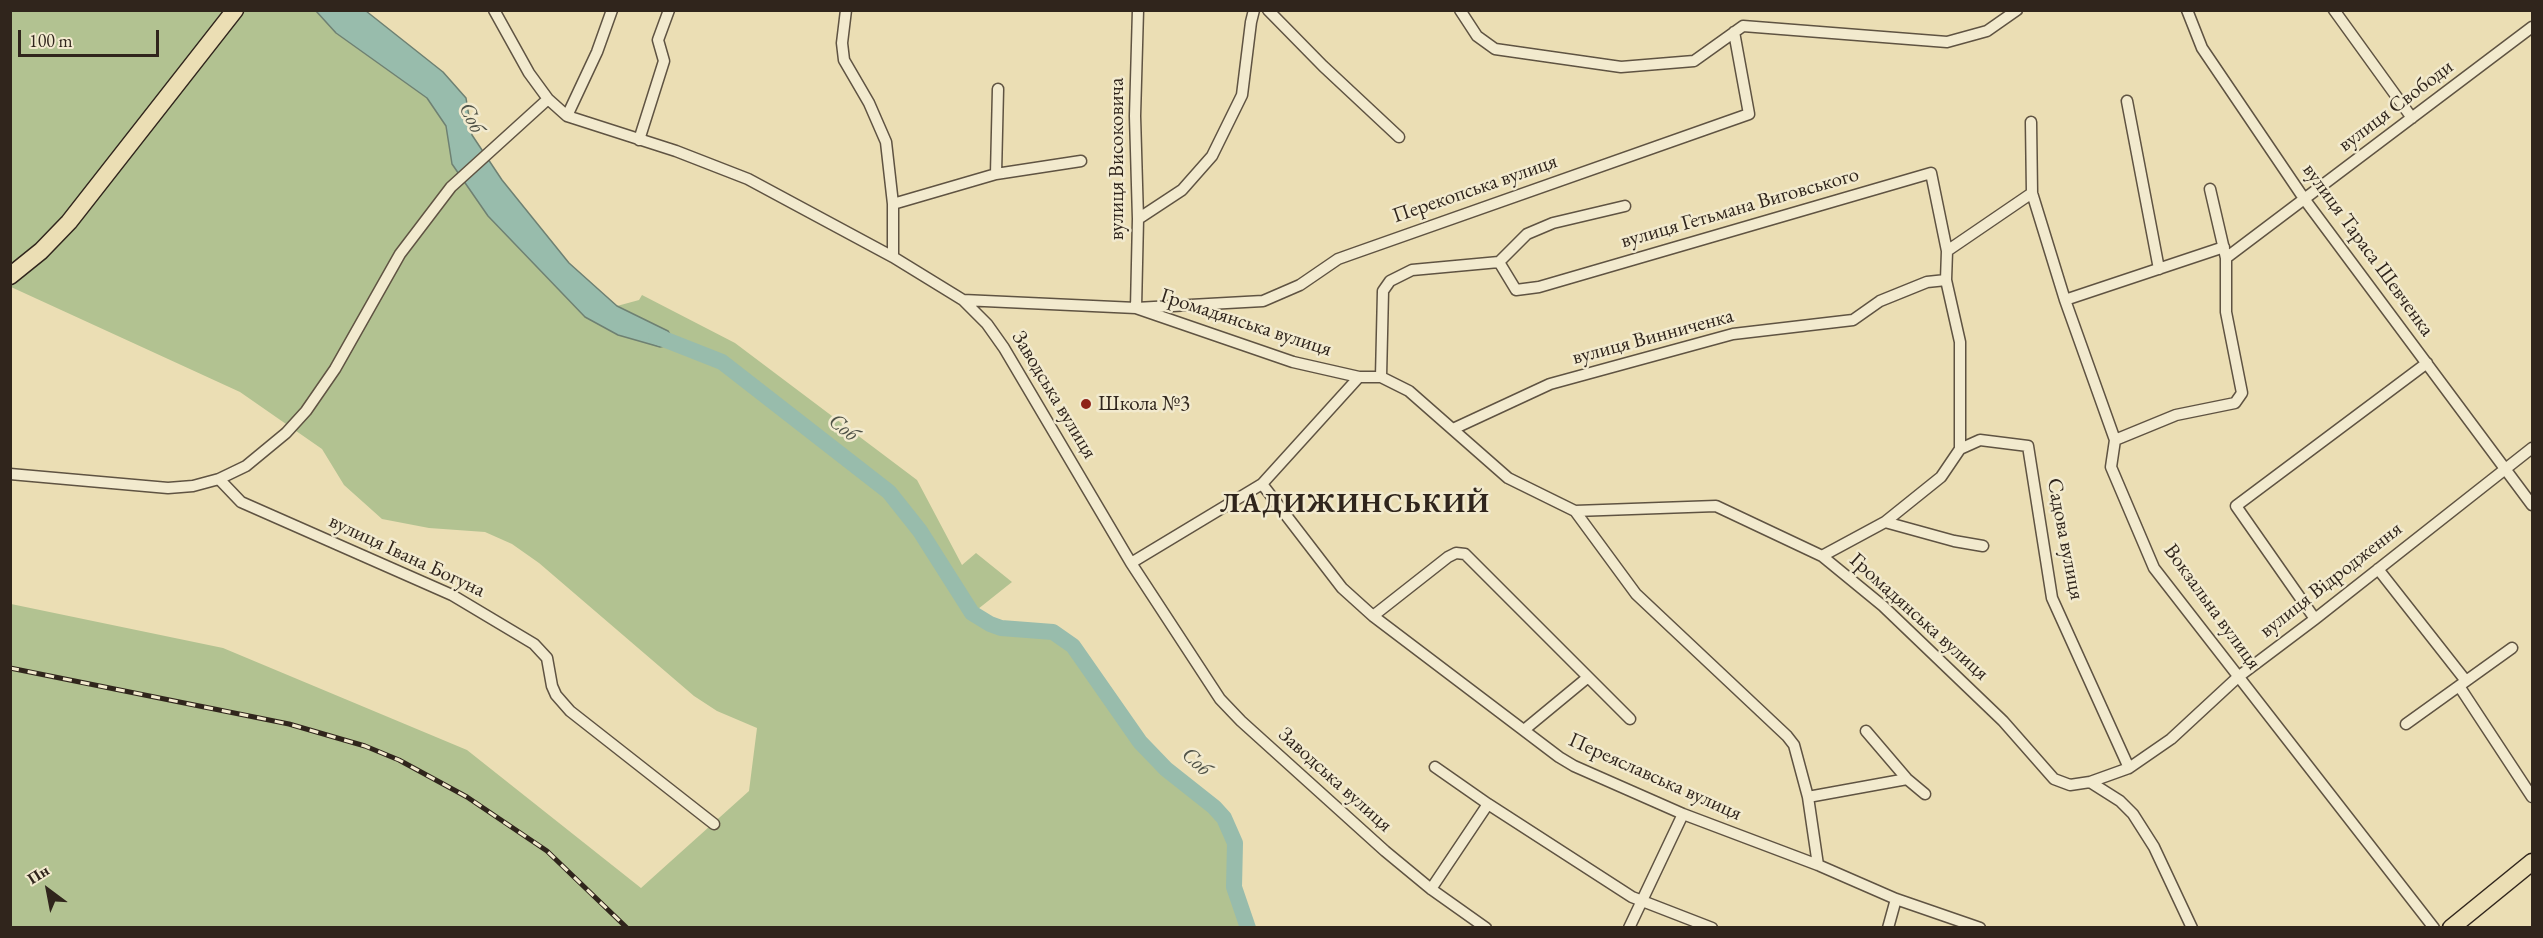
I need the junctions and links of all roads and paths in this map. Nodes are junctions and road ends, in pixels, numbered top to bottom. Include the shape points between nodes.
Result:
1 (235, 10) edge
2 (494, 10) edge
3 (612, 10) edge
4 (669, 10) edge
5 (846, 10) edge
6 (1138, 10) edge
7 (1254, 10) edge
8 (1268, 10) edge
9 (1460, 10) edge
10 (2017, 10) edge
11 (2187, 10) edge
12 (2334, 10) edge
13 (2532, 27) edge
14 (1734, 32) junction
15 (998, 88) dead end
16 (548, 99) junction
17 (2127, 101) dead end
18 (567, 116) junction
19 (2412, 118) junction
20 (2031, 122) dead end
21 (1399, 137) dead end
22 (639, 140) junction
23 (1081, 161) dead end
24 (996, 174) junction
25 (2210, 189) dead end
26 (2032, 193) junction
27 (2305, 200) junction
28 (893, 204) junction
29 (1625, 206) dead end
30 (1138, 219) junction
31 (1947, 250) junction
32 (2225, 253) junction
33 (893, 257) junction
34 (1498, 261) junction
35 (2159, 269) junction
36 (10, 276) edge
37 (1946, 280) junction
38 (963, 300) junction
39 (2065, 300) junction
40 (1136, 308) junction
41 (2427, 363) junction
42 (1359, 377) junction
43 (1381, 377) junction
44 (1453, 429) junction
45 (2115, 440) junction
46 (2532, 448) edge
47 (1960, 449) junction
48 (2505, 468) junction
49 (10, 474) edge
50 (219, 479) junction
51 (1262, 484) junction
52 (2532, 505) edge
53 (1575, 512) junction
54 (1885, 522) junction
55 (1983, 546) dead end
56 (1822, 556) junction
57 (1131, 563) junction
58 (2378, 569) junction
59 (1373, 616) junction
60 (2315, 619) junction
61 (2512, 648) dead end
62 (2238, 677) junction
63 (1587, 678) junction
64 (2462, 684) junction
65 (1630, 719) dead end
66 (2406, 724) dead end
67 (1524, 730) junction
68 (1866, 731) dead end
69 (1435, 767) dead end
70 (2129, 768) junction
71 (1907, 779) junction
72 (2090, 782) junction
73 (1925, 794) dead end
74 (1808, 797) junction
75 (2532, 797) edge
76 (1488, 804) junction
77 (1683, 814) junction
78 (714, 824) dead end
79 (2532, 862) edge
80 (1818, 865) junction
81 (1431, 889) junction
82 (1896, 898) junction
83 (1643, 901) junction
84 (1486, 927) edge
85 (1629, 927) edge
86 (1712, 927) edge
87 (1888, 927) edge
88 (1980, 927) edge
89 (2192, 927) edge
90 (2434, 927) edge
91 (2451, 927) edge

1 - 36 main road via 69,222
2 - 16 street, Заводська вулиця
3 - 18 street
4 - 22 street via 658,40 664,61
5 - 28 street via 844,60 886,142
6 - 30 street, вулиця Високовича
7 - 30 street via 1242,95 1212,156 1182,190
8 - 21 street
9 - 14 street via 1477,36 1496,49 1621,67 1694,60
10 - 14 street via 1987,31 1947,42 1743,26
11 - 27 street, вулиця Тараса Шевченка via 2202,48
12 - 19 street
13 - 19 street, вулиця Свободи
14 - 40 street, Перекопська вулиця via 1749,114 1338,259 1300,285 1263,301
15 - 24 street
16 - 18 street, Заводська вулиця
16 - 50 street via 451,187 400,254 335,369 306,411 265,452
17 - 35 street
18 - 22 street, Заводська вулиця
19 - 27 street, вулиця Свободи
20 - 26 street, Вокзальна вулиця
22 - 33 street, Заводська вулиця via 748,179
23 - 24 street
24 - 28 street
25 - 32 street
26 - 31 street
26 - 39 street, Вокзальна вулиця
27 - 32 street, вулиця Свободи
27 - 41 street, вулиця Тараса Шевченка
28 - 33 street
29 - 34 street via 1553,223 1527,234
30 - 40 street, вулиця Високовича
31 - 34 street, вулиця Гетьмана Виговського via 1931,173 1539,287 1515,290
31 - 37 street
32 - 35 street, вулиця Свободи
32 - 45 street via 2226,312 2242,393 2235,403 2176,414
33 - 38 street, Заводська вулиця
34 - 43 street via 1412,270 1390,281 1383,291
35 - 39 street, вулиця Свободи
37 - 44 street, вулиця Винниченка via 1927,282 1880,301 1853,320 1733,334 1550,384
37 - 47 street via 1960,342
38 - 40 street, Громадянська вулиця
38 - 57 street, Заводська вулиця via 1004,348
39 - 45 street, Вокзальна вулиця
40 - 42 street, Громадянська вулиця via 1274,357
41 - 48 street, вулиця Тараса Шевченка
41 - 60 street via 2235,506
42 - 43 street, Громадянська вулиця
42 - 51 street
43 - 44 street, Громадянська вулиця via 1409,391
44 - 53 street, Громадянська вулиця via 1508,478
45 - 62 street, Вокзальна вулиця via 2111,467 2154,568
46 - 48 street, вулиця Відродження
47 - 54 street via 1941,477
47 - 70 street, Садова вулиця via 1980,440 2028,446 2052,598
48 - 52 street, вулиця Тараса Шевченка
48 - 58 street, вулиця Відродження
49 - 50 street via 168,488
50 - 78 street, вулиця Івана Богуна via 241,502 452,595 534,644 547,658 552,686 570,711
51 - 57 street
51 - 59 street, Переяславська вулиця via 1342,588
53 - 56 street, Громадянська вулиця via 1716,506
53 - 74 street via 1636,594 1787,736 1794,745
54 - 55 street
54 - 56 street
56 - 72 street, Громадянська вулиця via 1883,606 2003,721 2054,779 2070,785
57 - 81 street, Заводська вулиця via 1210,686 1230,710
58 - 60 street, вулиця Відродження
58 - 64 street
59 - 63 street via 1448,556 1465,554
59 - 67 street, Переяславська вулиця
60 - 62 street, вулиця Відродження
61 - 64 street
62 - 70 street, вулиця Відродження via 2172,739
62 - 90 street, Вокзальна вулиця
63 - 65 street
63 - 67 street
64 - 66 street
64 - 75 street
67 - 77 street, Переяславська вулиця via 1574,766
68 - 71 street
69 - 76 street
70 - 72 street, Громадянська вулиця
71 - 73 street
71 - 74 street
72 - 89 street via 2120,801 2145,831
74 - 80 street
76 - 81 street
76 - 83 street
77 - 80 street, Переяславська вулиця
77 - 83 street
79 - 91 main road
80 - 82 street, Переяславська вулиця
81 - 84 street, Заводська вулиця
82 - 87 street
82 - 88 street, Переяславська вулиця
83 - 85 street
83 - 86 street

